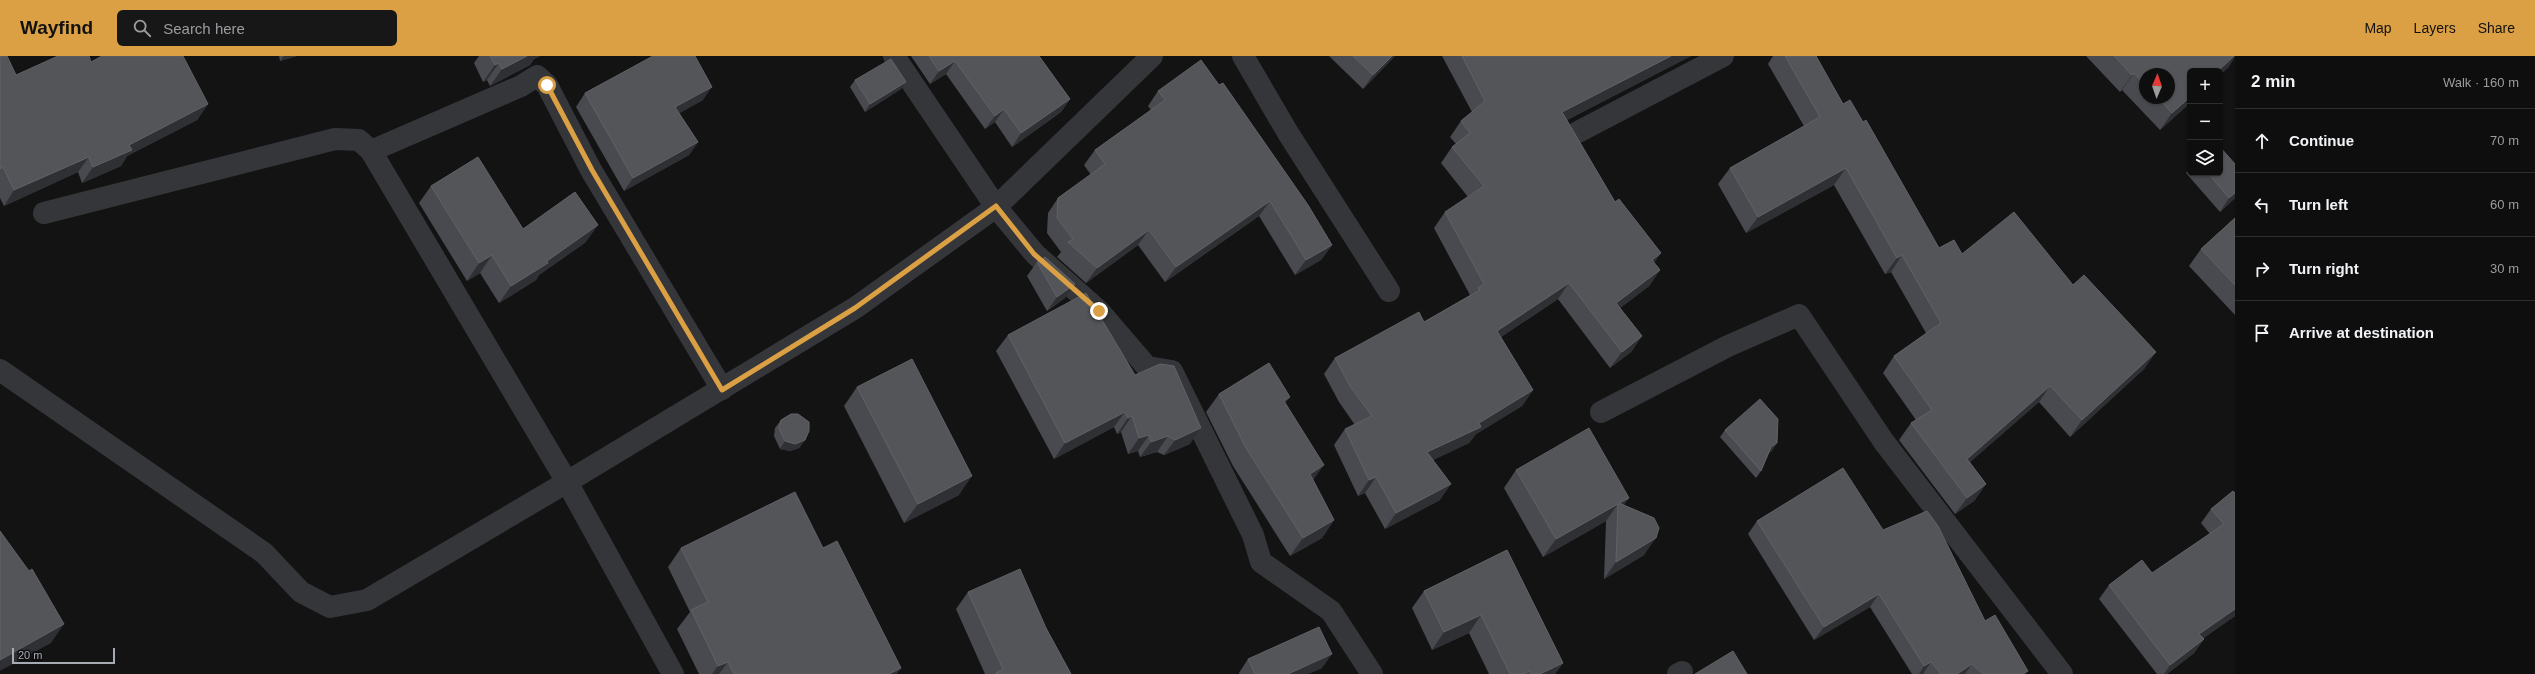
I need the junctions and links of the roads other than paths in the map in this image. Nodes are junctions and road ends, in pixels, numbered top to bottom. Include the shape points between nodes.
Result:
1 (894, 56) edge
2 (1152, 56) edge
3 (1243, 56) edge
4 (1723, 56) edge
5 (1578, 132) dead end
6 (370, 151) junction
7 (996, 206) junction
8 (44, 213) dead end
9 (1389, 291) dead end
10 (0, 370) edge
11 (722, 390) junction
12 (1601, 412) dead end
13 (568, 482) junction
14 (673, 674) edge
15 (1372, 674) edge
16 (2062, 674) edge

1 - 7 street
2 - 7 street
3 - 9 street via 1288,133
4 - 5 street
6 - 8 street via 359,140 334,138
6 - 11 street via 521,86 537,76 547,85 592,170
6 - 13 street
7 - 11 street via 855,308
7 - 15 street via 1034,254 1099,311 1147,367 1172,370 1253,535 1261,562 1331,611
10 - 13 street via 264,554 301,592 330,607 367,600
11 - 13 street
12 - 16 street via 1728,346 1799,315 1884,442
13 - 14 street

